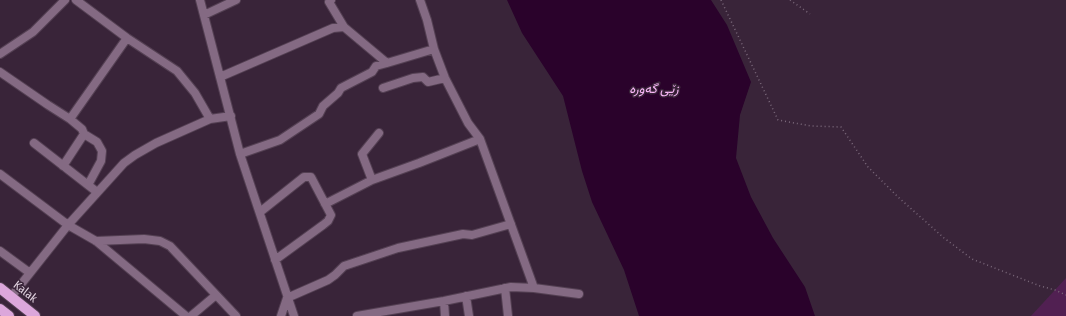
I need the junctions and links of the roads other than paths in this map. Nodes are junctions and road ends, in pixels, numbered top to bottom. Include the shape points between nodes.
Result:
1 (65, 0) edge
2 (76, 0) edge
3 (200, 0) edge
4 (236, 0) edge
5 (330, 0) edge
6 (420, 0) edge
7 (204, 15) junction
8 (344, 27) junction
9 (127, 38) junction
10 (434, 49) junction
11 (0, 54) edge
12 (387, 63) junction
13 (0, 72) edge
14 (220, 77) junction
15 (445, 78) junction
16 (384, 88) dead end
17 (231, 116) junction
18 (70, 119) junction
19 (210, 119) junction
20 (379, 133) dead end
21 (84, 134) junction
22 (480, 139) junction
23 (34, 143) dead end
24 (240, 154) junction
25 (63, 166) junction
26 (0, 174) edge
27 (372, 180) junction
28 (88, 185) junction
29 (97, 192) junction
30 (324, 204) junction
31 (260, 212) junction
32 (511, 224) junction
33 (68, 225) junction
34 (96, 241) junction
35 (0, 251) edge
36 (275, 260) junction
37 (30, 274) junction
38 (0, 288) edge
39 (505, 288) junction
40 (534, 288) junction
41 (579, 294) dead end
42 (216, 296) junction
43 (466, 296) junction
44 (11, 298) junction
45 (287, 298) junction
46 (444, 301) junction
47 (0, 309) edge
48 (9, 316) edge
49 (35, 316) edge
50 (186, 316) edge
51 (191, 316) edge
52 (236, 316) edge
53 (281, 316) edge
54 (294, 316) edge
55 (357, 316) edge
56 (445, 316) edge
57 (469, 316) edge
58 (508, 316) edge

1 - 11 street via 33,32
2 - 9 street
3 - 7 street
4 - 7 street
5 - 8 street
6 - 10 street
7 - 14 street
8 - 12 street
8 - 14 street via 334,28
9 - 18 street
9 - 19 street via 176,71 195,92
10 - 12 street
10 - 15 street
12 - 24 street via 376,66 372,72 341,88 323,106 319,114 280,140
13 - 18 street
14 - 17 street
15 - 16 street via 428,82 423,77 413,78
15 - 22 street via 468,123
17 - 19 street
17 - 24 street
18 - 21 street
19 - 29 street via 135,155
20 - 27 street via 362,154
21 - 25 street
21 - 28 street via 97,142 102,150 101,161
22 - 27 street
22 - 32 street
23 - 25 street
24 - 31 street
25 - 28 street
26 - 33 street
27 - 30 street
28 - 29 street
29 - 33 street
30 - 31 street via 311,177 304,177
30 - 36 street via 331,215 328,221
31 - 36 street
32 - 40 street
32 - 45 street via 472,235 463,234 398,248 344,266 328,280
33 - 34 street
33 - 37 street
34 - 42 street via 160,241 170,246
34 - 50 street
35 - 37 street
36 - 45 street
37 - 44 street
38 - 44 main road, Kalak
39 - 40 street
39 - 43 street
39 - 58 street
40 - 41 street
42 - 51 street
42 - 52 street
43 - 46 street
43 - 57 street
44 - 49 main road, Kalak
45 - 53 street
45 - 54 street
46 - 55 street
46 - 56 street
47 - 48 main road

